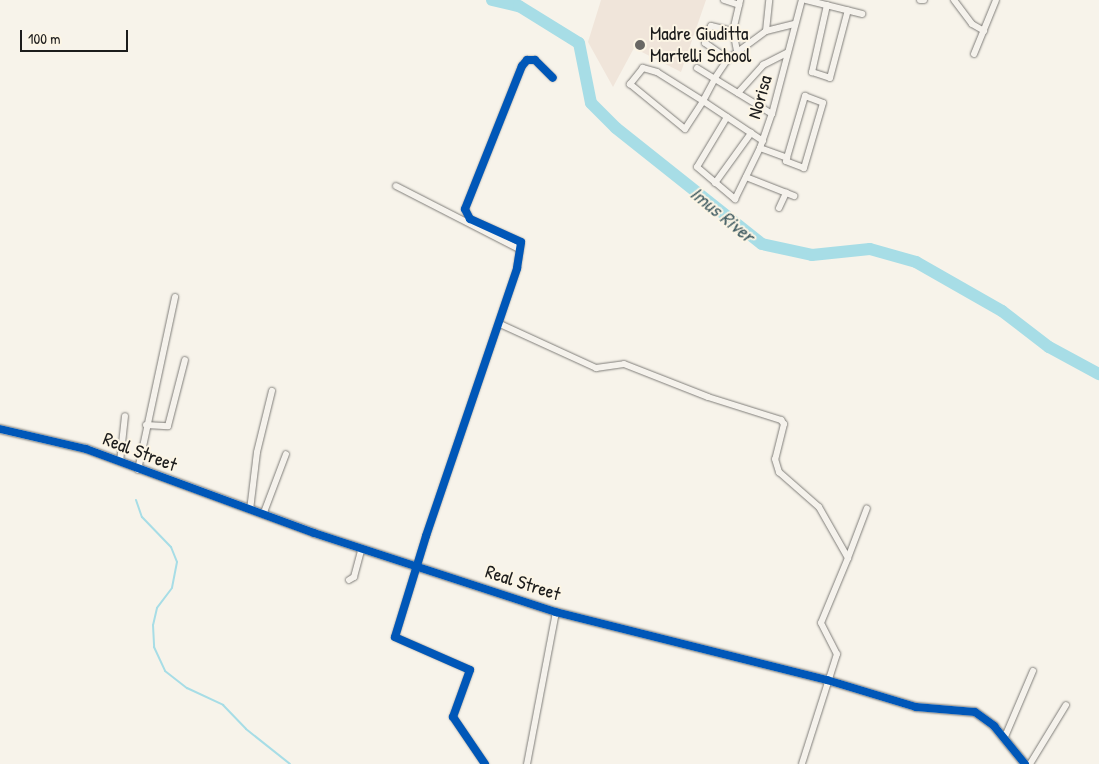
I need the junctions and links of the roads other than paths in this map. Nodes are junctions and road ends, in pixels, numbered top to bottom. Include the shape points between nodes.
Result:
1 (724, 0) edge
2 (769, 0) edge
3 (802, 0) edge
4 (806, 0) edge
5 (920, 0) edge
6 (924, 0) edge
7 (954, 0) edge
8 (996, 0) edge
9 (739, 3) edge
10 (827, 5) junction
11 (848, 10) junction
12 (862, 14) dead end
13 (795, 24) junction
14 (733, 31) junction
15 (984, 31) junction
16 (766, 32) junction
17 (736, 51) junction
18 (787, 54) junction
19 (974, 54) dead end
20 (728, 59) junction
21 (698, 68) dead end
22 (553, 78) dead end
23 (715, 78) junction
24 (738, 93) junction
25 (703, 101) junction
26 (772, 114) junction
27 (727, 117) junction
28 (751, 133) junction
29 (762, 140) junction
30 (760, 148) junction
31 (787, 158) junction
32 (746, 177) junction
33 (715, 183) junction
34 (396, 186) dead end
35 (786, 193) junction
36 (794, 196) dead end
37 (779, 208) dead end
38 (519, 248) junction
39 (175, 297) dead end
40 (500, 324) junction
41 (185, 360) dead end
42 (272, 391) dead end
43 (125, 416) dead end
44 (146, 425) junction
45 (0, 429) edge
46 (286, 454) dead end
47 (120, 462) junction
48 (138, 470) junction
49 (867, 508) dead end
50 (250, 510) junction
51 (263, 515) junction
52 (362, 548) junction
53 (848, 558) junction
54 (418, 565) junction
55 (349, 580) dead end
56 (556, 612) junction
57 (1033, 671) dead end
58 (827, 680) junction
59 (1066, 705) dead end
60 (1004, 739) junction
61 (485, 764) edge
62 (526, 764) edge
63 (802, 764) edge
64 (1025, 764) edge
65 (1030, 764) edge

1 - 9 street
2 - 16 street
3 - 13 street, Norisa
4 - 10 street
5 - 6 street
7 - 15 street via 972,24
8 - 15 street
9 - 14 street
10 - 11 street
10 - 11 street via 812,72 830,78
11 - 12 street
13 - 16 street
13 - 18 street, Norisa
14 - 17 street
14 - 20 street via 710,26 706,34 705,43
15 - 19 street
16 - 17 street
17 - 20 street
18 - 24 street via 763,65
18 - 26 street, Norisa
20 - 23 street
21 - 23 street
22 - 38 street via 535,60 527,60 522,66 465,210 470,219 521,242
23 - 24 street
23 - 25 street
24 - 26 street
25 - 25 street via 685,129 630,84 643,68 657,72
25 - 27 street
26 - 29 street, Norisa
27 - 28 street
27 - 33 street via 697,163 697,167
28 - 29 street
28 - 33 street
29 - 30 street, Norisa
30 - 31 street
30 - 32 street, Norisa
31 - 31 street via 786,161 804,168 823,103 805,96
32 - 33 street, Norisa via 735,199
32 - 35 street
34 - 38 street
35 - 36 street
35 - 37 street
38 - 40 street via 517,268
39 - 44 street
40 - 53 street via 596,368 624,364 708,397 782,420 784,424 775,459 779,472 819,507
40 - 54 street
41 - 44 street via 168,426
42 - 50 street via 261,433
43 - 47 street
44 - 48 street
45 - 47 street, Real Street via 86,449
46 - 51 street
47 - 48 street, Real Street
48 - 50 street, Real Street
49 - 53 street
50 - 51 street, Real Street
51 - 52 street, Real Street
52 - 54 street, Real Street
52 - 55 street via 354,577
53 - 58 street via 821,623 837,654
54 - 56 street, Real Street
54 - 61 street via 396,640 470,670 453,717
56 - 58 street, Real Street
56 - 62 street
57 - 60 street
58 - 60 street, Real Street via 916,707 975,712
58 - 63 street
59 - 65 street
60 - 64 street, Real Street

